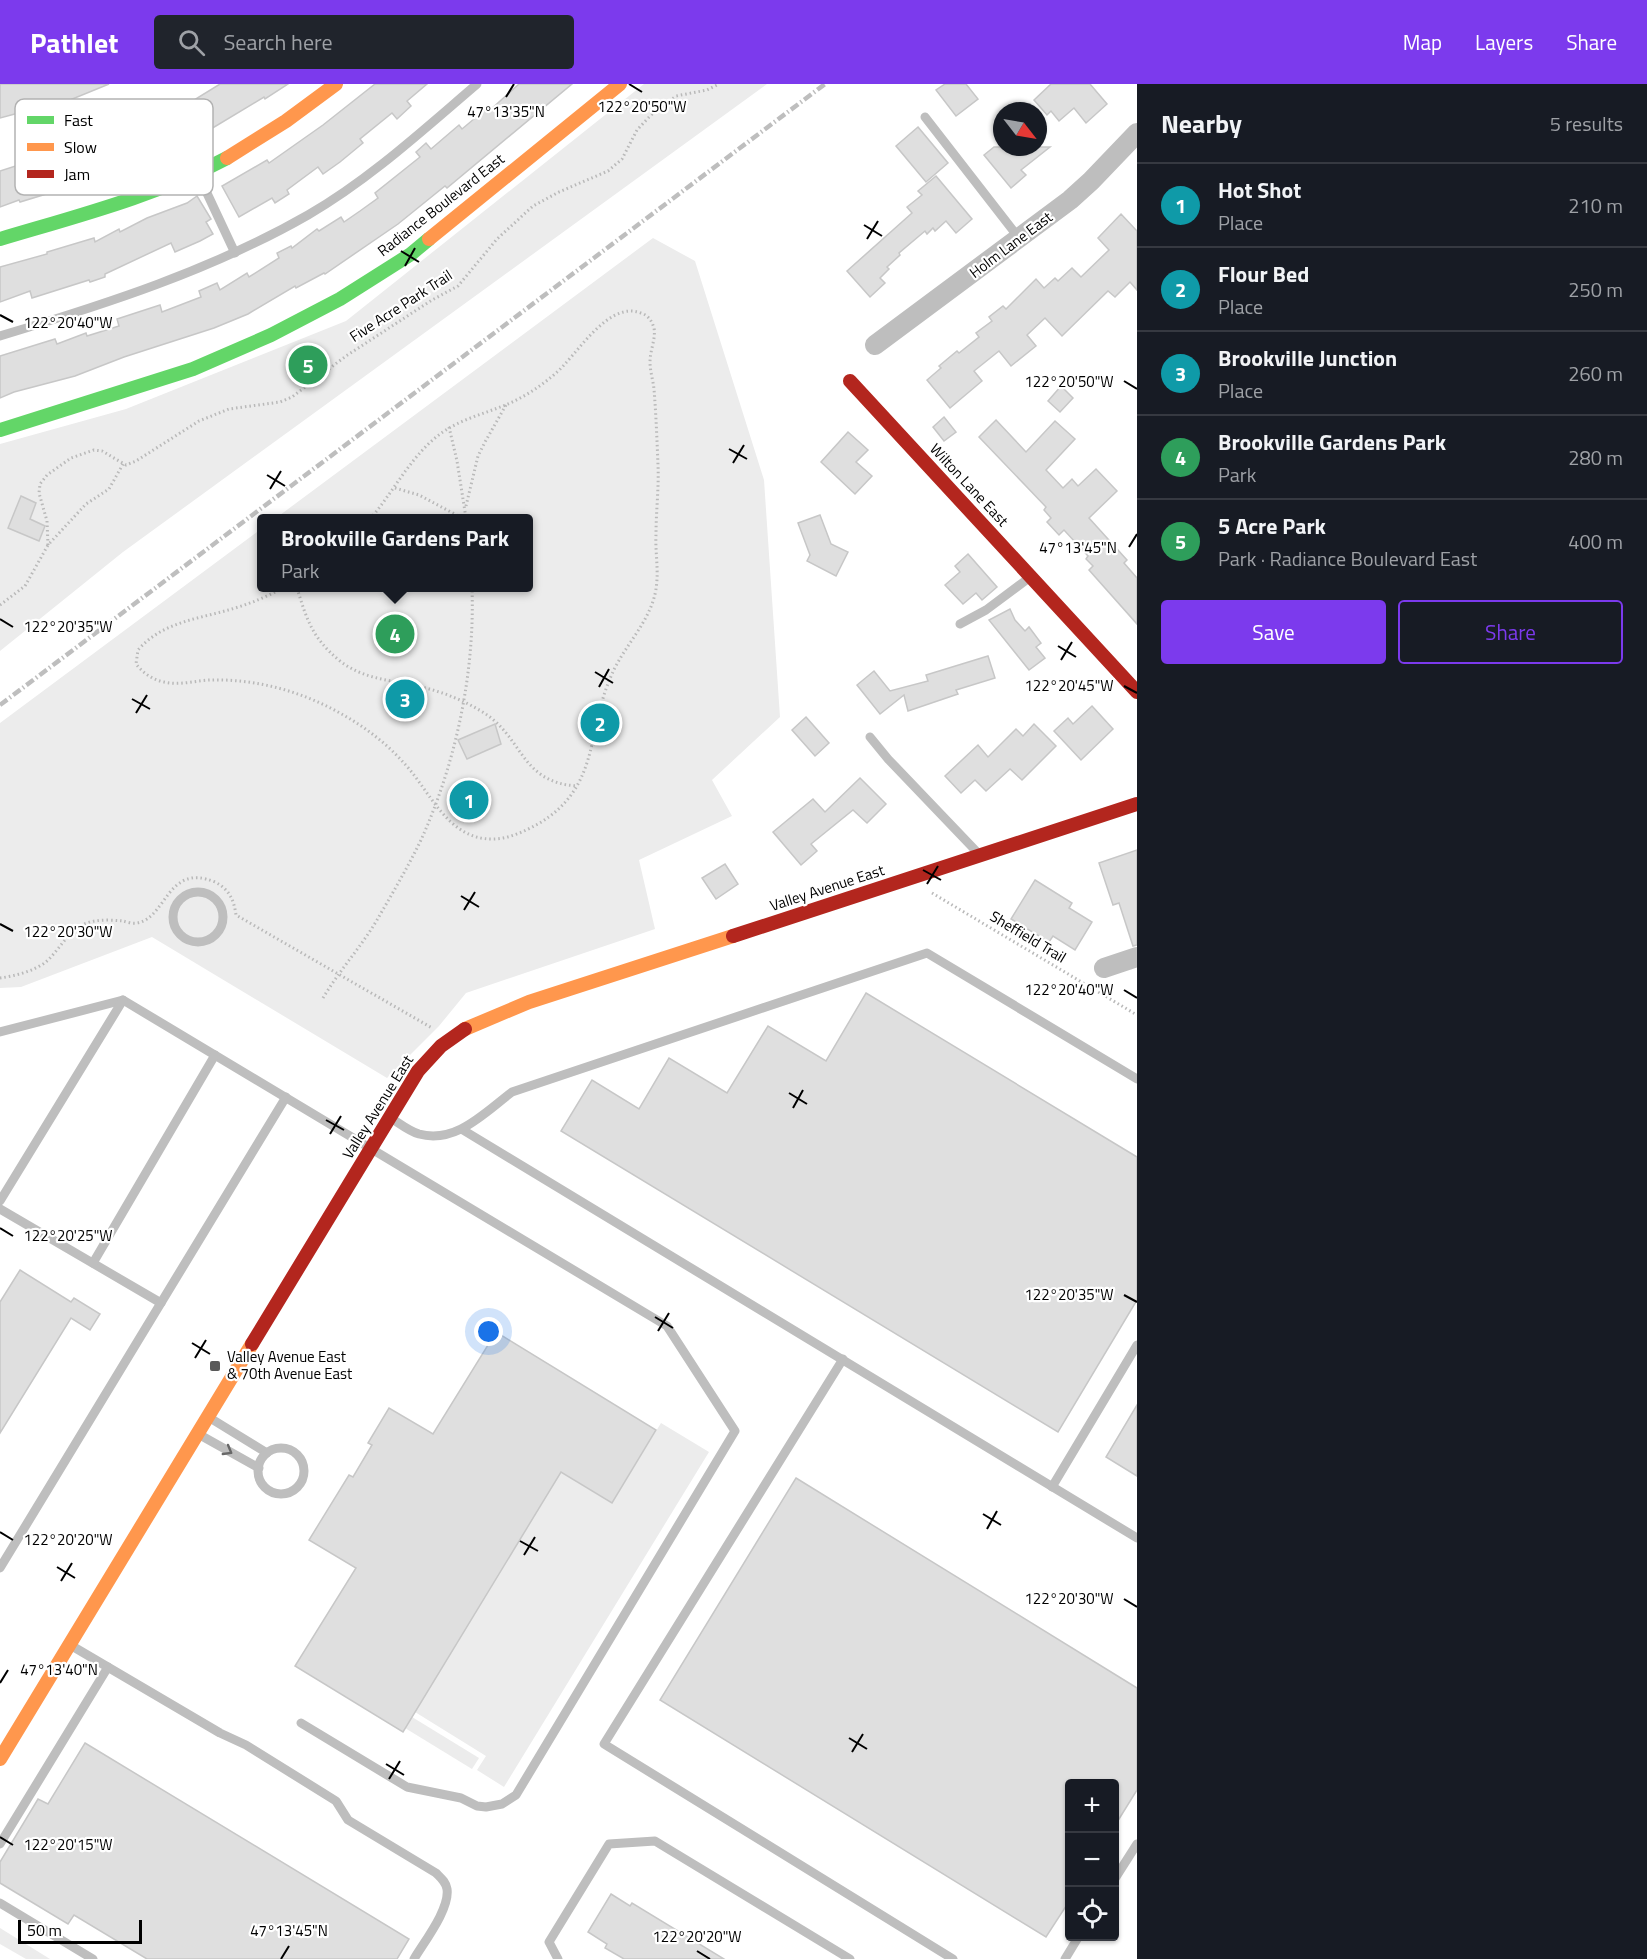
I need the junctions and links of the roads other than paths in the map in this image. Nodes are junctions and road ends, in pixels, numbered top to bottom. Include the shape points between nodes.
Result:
1 (336, 84) edge
2 (477, 84) edge
3 (611, 87) edge
4 (925, 117) dead end
5 (1137, 133) edge
6 (213, 163) edge
7 (139, 195) edge
8 (208, 195) edge
9 (1019, 238) junction
10 (0, 239) edge
11 (235, 254) junction
12 (0, 336) edge
13 (875, 345) dead end
14 (850, 381) dead end
15 (0, 430) edge
16 (1031, 577) junction
17 (960, 624) dead end
18 (1137, 692) edge
19 (870, 737) dead end
20 (1137, 804) edge
21 (980, 855) junction
22 (176, 930) joint
23 (1137, 957) edge
24 (1104, 968) dead end
25 (123, 1000) junction
26 (0, 1032) edge
27 (215, 1055) junction
28 (1137, 1079) edge
29 (286, 1097) junction
30 (390, 1118) junction
31 (463, 1130) junction
32 (371, 1147) junction
33 (0, 1201) edge
34 (0, 1209) edge
35 (93, 1263) junction
36 (161, 1303) junction
37 (1137, 1345) edge
38 (843, 1359) junction
39 (208, 1417) junction
40 (198, 1433) junction
41 (267, 1453) junction
42 (259, 1468) junction
43 (1052, 1487) junction
44 (1137, 1538) edge
45 (0, 1568) edge
46 (69, 1644) junction
47 (108, 1667) junction
48 (301, 1723) dead end
49 (0, 1759) edge
50 (0, 1844) edge
51 (1137, 1844) edge
52 (1119, 1872) edge
53 (0, 1903) edge
54 (1076, 1941) edge
55 (93, 1959) edge
56 (414, 1959) edge
57 (558, 1959) edge
58 (850, 1959) edge
59 (953, 1959) edge
60 (1065, 1959) edge

1 - 6 main road via 256,140
2 - 11 lane via 371,173 309,214
3 - 15 main road, Radiance Boulevard East via 411,254 340,299 193,369
4 - 9 lane
5 - 9 street, Holm Lane East via 1091,182
7 - 10 main road
8 - 11 lane
9 - 13 street, Holm Lane East
11 - 12 lane
14 - 16 main road, Wilton Lane East
16 - 17 lane
16 - 18 main road, Wilton Lane East
19 - 21 lane
20 - 21 main road, Valley Avenue East
21 - 30 main road, Valley Avenue East via 529,1002 462,1029 419,1070
22 - 22 lane via 188,940 212,938 222,924 217,900 202,892 186,895 174,906
23 - 24 street
25 - 26 lane
25 - 27 lane
25 - 33 lane
27 - 29 lane
27 - 35 lane
28 - 31 lane via 927,953 512,1092
29 - 32 lane
29 - 36 lane
30 - 31 lane via 417,1134 439,1137
30 - 32 main road, Valley Avenue East
31 - 38 lane
32 - 39 main road, Valley Avenue East
32 - 48 lane via 667,1326 735,1431 516,1795 486,1807 406,1787
34 - 35 lane
35 - 36 lane
36 - 45 lane
37 - 43 lane
38 - 43 lane
38 - 59 lane via 604,1744
39 - 40 main road, Valley Avenue East
39 - 41 lane
40 -> 42 lane
40 - 46 main road, Valley Avenue East
41 - 42 lane
41 - 42 lane via 281,1448 295,1453 303,1465 303,1480 293,1491 279,1494 261,1482
43 - 44 lane
46 - 47 lane
46 - 49 main road, Valley Avenue East
47 - 50 lane
47 - 56 lane via 336,1801 348,1820 436,1873 447,1887 447,1898
51 - 52 lane
53 - 55 lane
54 - 60 lane
57 - 58 lane via 549,1942 609,1844 655,1841

